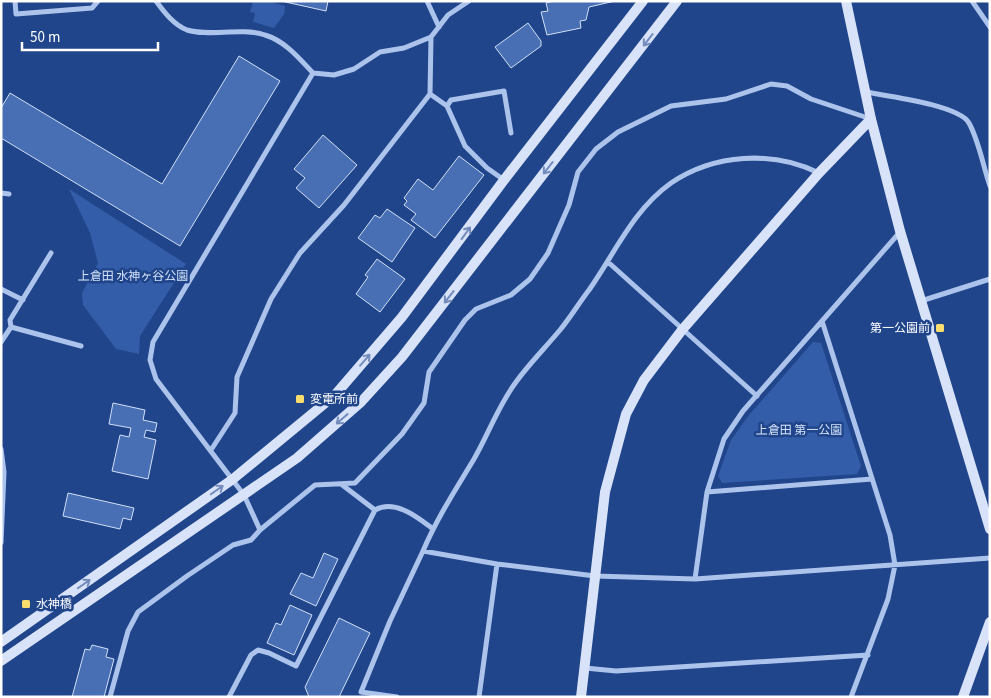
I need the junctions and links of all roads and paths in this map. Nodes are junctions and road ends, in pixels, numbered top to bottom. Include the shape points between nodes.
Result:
1 (15, 1) edge
2 (98, 1) edge
3 (156, 1) edge
4 (426, 1) edge
5 (469, 1) edge
6 (643, 1) edge
7 (677, 1) edge
8 (846, 1) edge
9 (972, 1) edge
10 (439, 27) junction
11 (990, 27) edge
12 (432, 37) junction
13 (313, 73) junction
14 (866, 92) junction
15 (430, 94) junction
16 (447, 106) junction
17 (871, 119) junction
18 (511, 133) dead end
19 (819, 173) junction
20 (504, 180) junction
21 (990, 186) edge
22 (1, 193) edge
23 (9, 194) dead end
24 (900, 231) junction
25 (51, 253) dead end
26 (608, 262) junction
27 (990, 279) edge
28 (1, 289) edge
29 (23, 300) junction
30 (920, 301) junction
31 (822, 321) junction
32 (11, 328) junction
33 (682, 330) junction
34 (1, 342) edge
35 (81, 346) dead end
36 (757, 396) junction
37 (1, 448) edge
38 (211, 450) junction
39 (233, 479) junction
40 (872, 479) junction
41 (341, 484) junction
42 (707, 492) junction
43 (244, 495) junction
44 (375, 510) junction
45 (432, 528) junction
46 (990, 529) edge
47 (260, 530) junction
48 (1, 543) edge
49 (423, 551) junction
50 (990, 558) edge
51 (497, 564) junction
52 (895, 565) junction
53 (595, 576) junction
54 (695, 579) junction
55 (990, 622) edge
56 (1, 642) edge
57 (868, 655) junction
58 (1, 661) edge
59 (585, 668) junction
60 (110, 697) edge
61 (229, 697) edge
62 (397, 697) edge
63 (479, 697) edge
64 (581, 697) edge
65 (851, 697) edge
66 (963, 697) edge

1 - 2 street via 16,14 92,8
3 - 13 street via 168,16 187,30 265,35 290,48
4 - 10 street
5 - 10 street via 448,15
6 - 20 street
7 -> 43 street via 402,357 361,402 297,458
8 - 14 street
9 - 11 street
10 - 12 street
12 - 13 street via 404,48 380,52 354,69 334,75
12 - 15 street
13 - 38 street via 153,342 150,360 156,379
14 - 17 street
14 - 21 street via 953,111 968,121
15 - 16 street
15 - 38 street via 344,205 300,253 271,300 237,377 235,413
16 - 18 street via 452,100 504,91
16 - 20 street via 465,146
17 - 19 street
17 - 24 street
17 - 41 street via 811,100 787,86 771,84 726,99 671,106 618,132 596,149 578,172 569,205 552,245 530,279 511,295 476,309 465,320 429,372 424,403 402,434 355,483
19 - 26 street via 803,165 754,158 699,167 648,202
19 - 33 street
39 -> 20 street via 334,395 402,317
22 - 23 street
24 - 30 street
24 - 31 street
25 - 29 street
26 - 33 street
26 - 45 street via 562,328 500,406 474,458
27 - 30 street
28 - 29 street
29 - 32 street via 10,320
30 - 46 street
31 - 36 street
31 - 40 street
32 - 34 street
32 - 35 street
33 - 36 street
33 - 53 street via 644,380 626,414 605,492
36 - 42 street via 724,439
37 - 48 street via 4,472
38 - 39 street
39 - 43 street
56 -> 39 street
40 - 42 street
40 - 52 street via 890,535
41 - 44 street
41 - 47 street via 315,485
42 - 54 street
43 - 47 street
43 - 58 street
44 - 45 street via 381,507 404,510
44 - 61 street via 296,666 258,650
45 - 49 street
47 - 60 street via 251,540 233,545 138,612 128,631
49 - 51 street
49 - 62 street via 361,692
50 - 52 street
51 - 53 street
51 - 63 street
52 - 54 street
52 - 57 street via 888,599
53 - 54 street
53 - 59 street
55 - 66 street
57 - 59 street via 616,671
57 - 65 street
59 - 64 street

